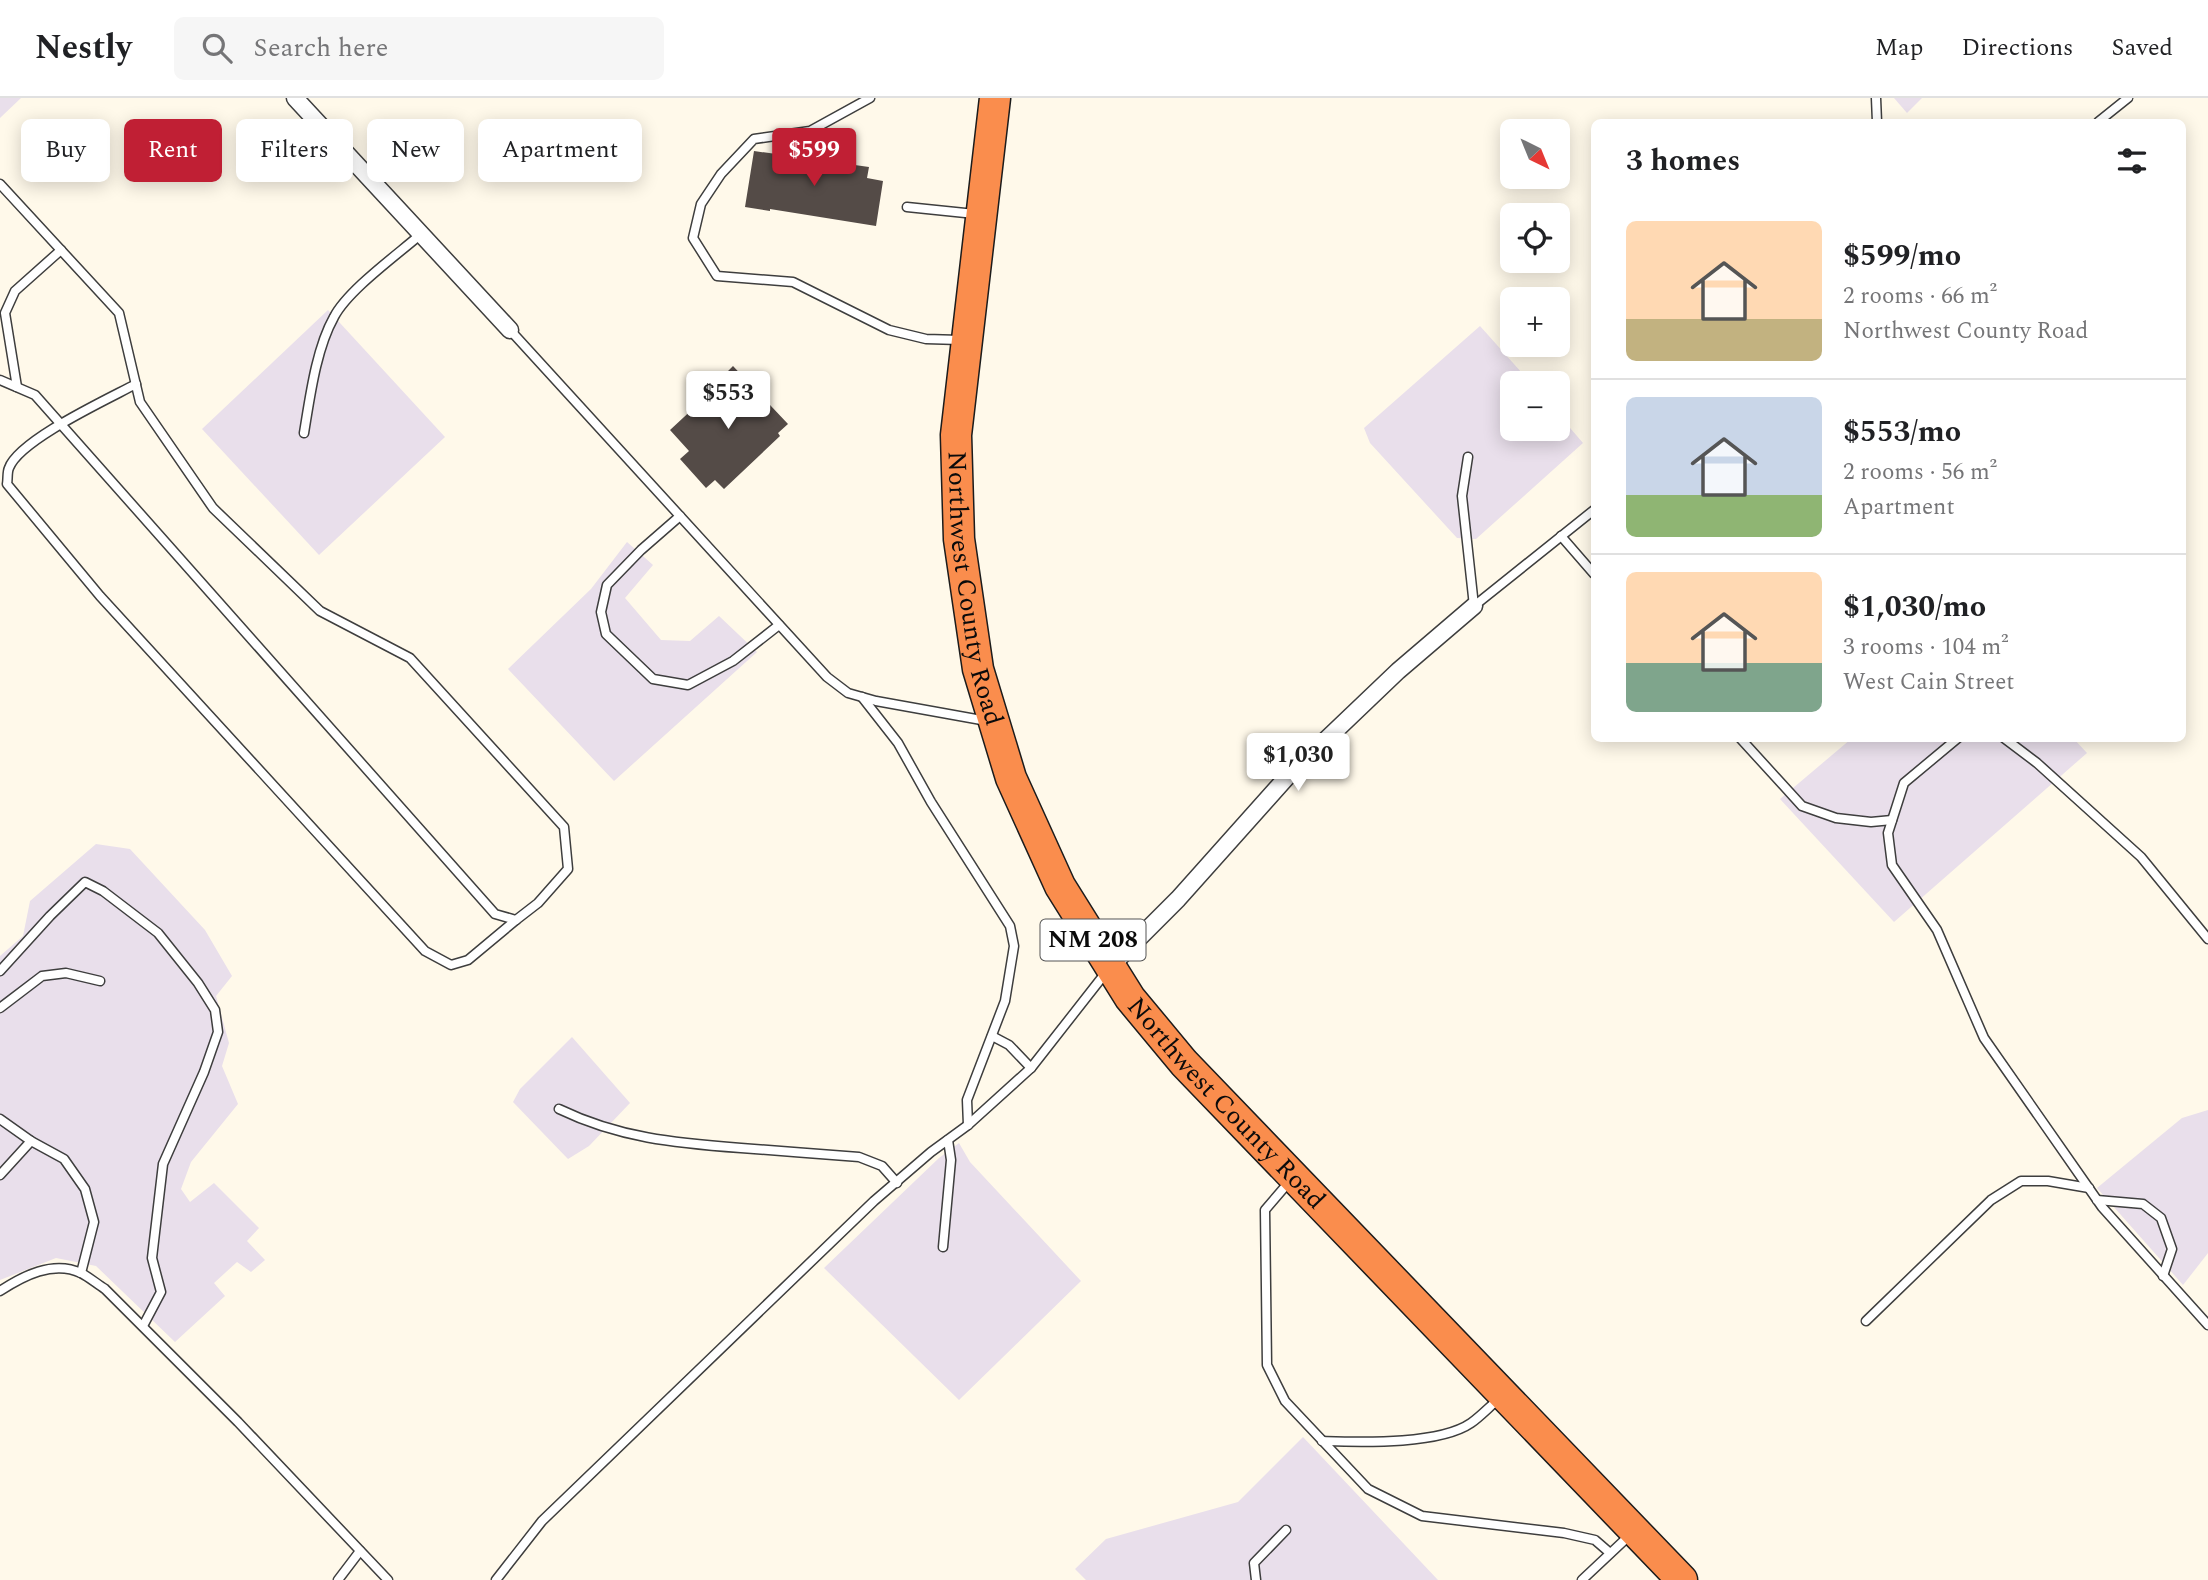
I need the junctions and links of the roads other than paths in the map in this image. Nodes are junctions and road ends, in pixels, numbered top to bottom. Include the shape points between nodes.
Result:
1 (295, 98) edge
2 (870, 98) edge
3 (995, 98) edge
4 (1876, 98) edge
5 (2128, 98) edge
6 (1877, 119) edge
7 (2102, 119) edge
8 (0, 184) edge
9 (907, 207) dead end
10 (982, 215) junction
11 (421, 234) junction
12 (61, 250) junction
13 (510, 331) joint
14 (967, 340) junction
15 (0, 380) edge
16 (136, 384) junction
17 (17, 387) junction
18 (61, 424) junction
19 (304, 433) dead end
20 (1468, 457) dead end
21 (1591, 512) edge
22 (680, 516) junction
23 (1561, 536) junction
24 (1591, 571) edge
25 (1475, 606) junction
26 (779, 625) junction
27 (862, 697) junction
28 (992, 722) junction
29 (1744, 742) edge
30 (1953, 742) edge
31 (2009, 742) edge
32 (1892, 820) junction
33 (516, 919) junction
34 (2208, 939) edge
35 (1110, 967) junction
36 (0, 971) edge
37 (100, 981) dead end
38 (0, 1008) edge
39 (992, 1036) junction
40 (1031, 1068) junction
41 (559, 1110) dead end
42 (0, 1118) edge
43 (968, 1125) junction
44 (948, 1140) junction
45 (31, 1141) junction
46 (0, 1175) edge
47 (1294, 1177) junction
48 (897, 1182) junction
49 (2089, 1188) junction
50 (2097, 1200) junction
51 (943, 1247) dead end
52 (81, 1273) junction
53 (2164, 1276) junction
54 (0, 1291) edge
55 (1866, 1321) dead end
56 (2208, 1325) edge
57 (143, 1326) junction
58 (1503, 1395) junction
59 (1322, 1441) junction
60 (1286, 1530) dead end
61 (1635, 1531) junction
62 (360, 1551) junction
63 (1610, 1553) junction
64 (338, 1580) edge
65 (388, 1580) edge
66 (496, 1580) edge
67 (1256, 1580) edge
68 (1582, 1580) edge
69 (1682, 1580) edge

1 - 11 street
2 - 14 lane via 810,131 754,139 701,204 693,238 717,276 793,282 889,330 926,339
3 - 10 highway, Northwest County Road / NM 208
4 - 6 lane
5 - 7 lane
8 - 12 lane
9 - 10 lane
10 - 14 highway, Northwest County Road / NM 208
11 - 13 street
11 - 19 lane via 351,295 334,316 314,372
12 - 16 lane via 119,313
12 - 17 lane via 15,291 5,313
13 - 22 lane
14 - 28 highway, Northwest County Road / NM 208 via 956,435 959,539 978,669
15 - 17 lane
16 - 18 lane
16 - 33 lane via 140,402 214,508 320,611 410,658 564,827 568,869
17 - 18 lane via 35,395
18 - 33 lane via 495,914
18 - 33 lane via 24,449 9,467 7,484 100,596 425,951 452,965 468,960
20 - 25 lane via 1462,496
21 - 23 lane
22 - 26 lane
22 - 26 lane via 607,585 601,612 606,634 653,680 688,684 733,661
23 - 24 lane
23 - 25 lane
25 - 35 street via 1398,671 1287,777
26 - 27 lane via 827,677
27 - 28 lane
27 - 39 lane via 898,743 1010,926 1014,946 1005,1001
28 - 35 highway, Northwest County Road / NM 208 via 1036,837
29 - 32 lane via 1802,806 1836,818
30 - 32 lane via 1904,783
31 - 34 lane via 2141,857
32 - 49 lane via 1888,834 1892,865 1937,930 1984,1038
35 - 40 lane
35 - 47 highway, Northwest County Road / NM 208 via 1184,1063
36 - 57 lane via 85,882 158,933 215,1010 218,1032 163,1164 152,1258 161,1292
37 - 38 lane via 66,973 42,976
39 - 40 lane via 1009,1045
39 - 43 lane via 967,1100
40 - 43 lane
41 - 48 lane via 623,1134 674,1143 859,1157 882,1166
42 - 45 lane
43 - 44 lane
44 - 48 lane
44 - 51 lane via 951,1160
45 - 46 lane
45 - 52 lane via 64,1159 85,1189 94,1222
47 - 58 highway, Northwest County Road / NM 208
47 - 59 lane via 1265,1210 1267,1364 1285,1401
48 - 66 lane via 542,1521
49 - 50 lane
49 - 55 lane via 2021,1181 1972,1217
50 - 53 lane
50 - 53 lane via 2143,1204 2161,1218 2172,1249
52 - 54 lane via 64,1268 40,1270
52 - 57 lane
53 - 56 lane
57 - 62 lane
58 - 59 lane via 1469,1424 1430,1437 1374,1443
58 - 61 highway, Northwest County Road / NM 208
59 - 63 lane via 1368,1489 1422,1516 1595,1539
60 - 67 lane via 1254,1563
61 - 63 lane
61 - 69 highway, Northwest County Road / NM 208
62 - 64 lane
62 - 65 lane
63 - 68 lane

